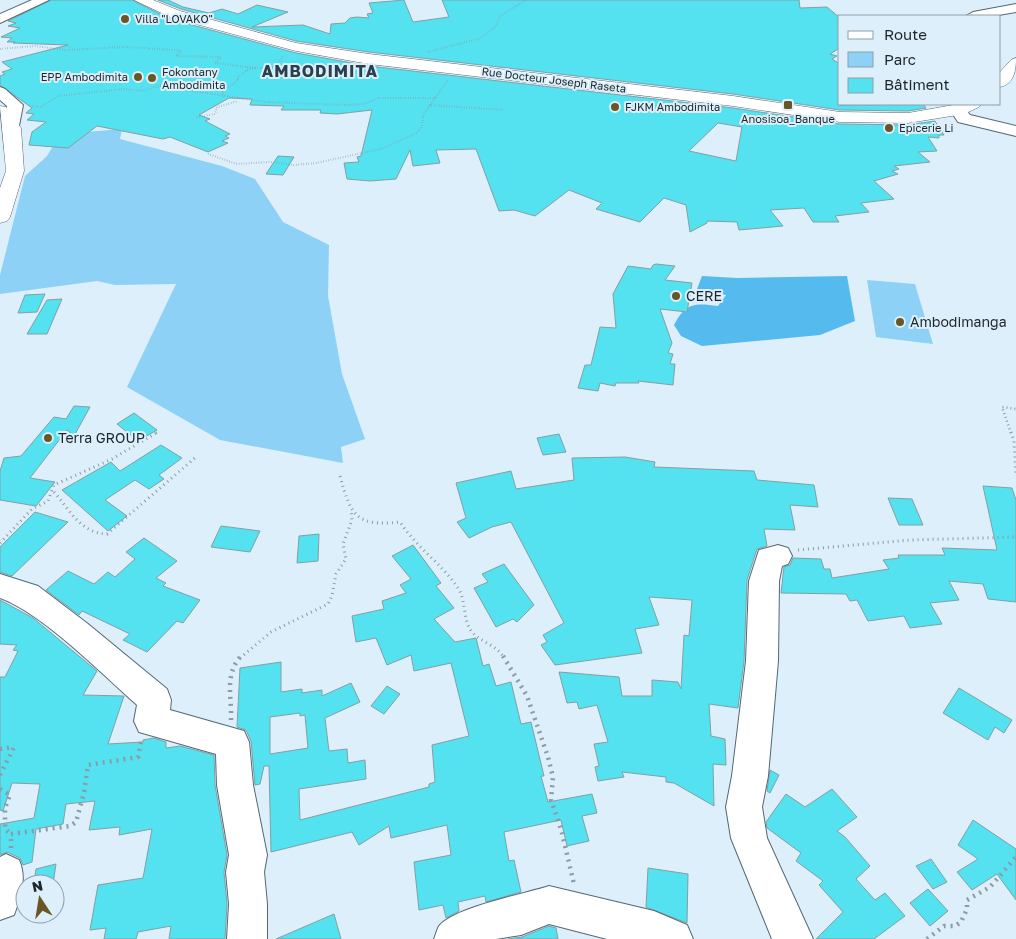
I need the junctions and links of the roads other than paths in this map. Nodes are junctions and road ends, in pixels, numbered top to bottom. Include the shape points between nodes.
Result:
1 (43, 0) edge
2 (141, 0) edge
3 (1016, 8) edge
4 (978, 15) edge
5 (0, 19) edge
6 (0, 92) edge
7 (966, 107) edge
8 (7, 108) edge
9 (1016, 131) edge
10 (0, 217) edge
11 (778, 556) road end
12 (0, 586) edge
13 (246, 939) edge
14 (454, 939) edge
15 (673, 939) edge
16 (793, 939) edge

1 - 5 street
2 - 7 main road, Rue Docteur Joseph Raseta via 175,14 342,56 840,117 908,118
3 - 4 street
6 - 8 street
7 - 9 street via 964,119
8 - 10 main road via 15,171
11 - 16 street via 769,558 764,581 762,661 744,807 749,838
12 - 13 street via 27,595 77,632 155,700 151,721 232,742 242,835 248,855 245,872 248,904
14 - 15 street via 502,917 521,915 548,905 654,931

